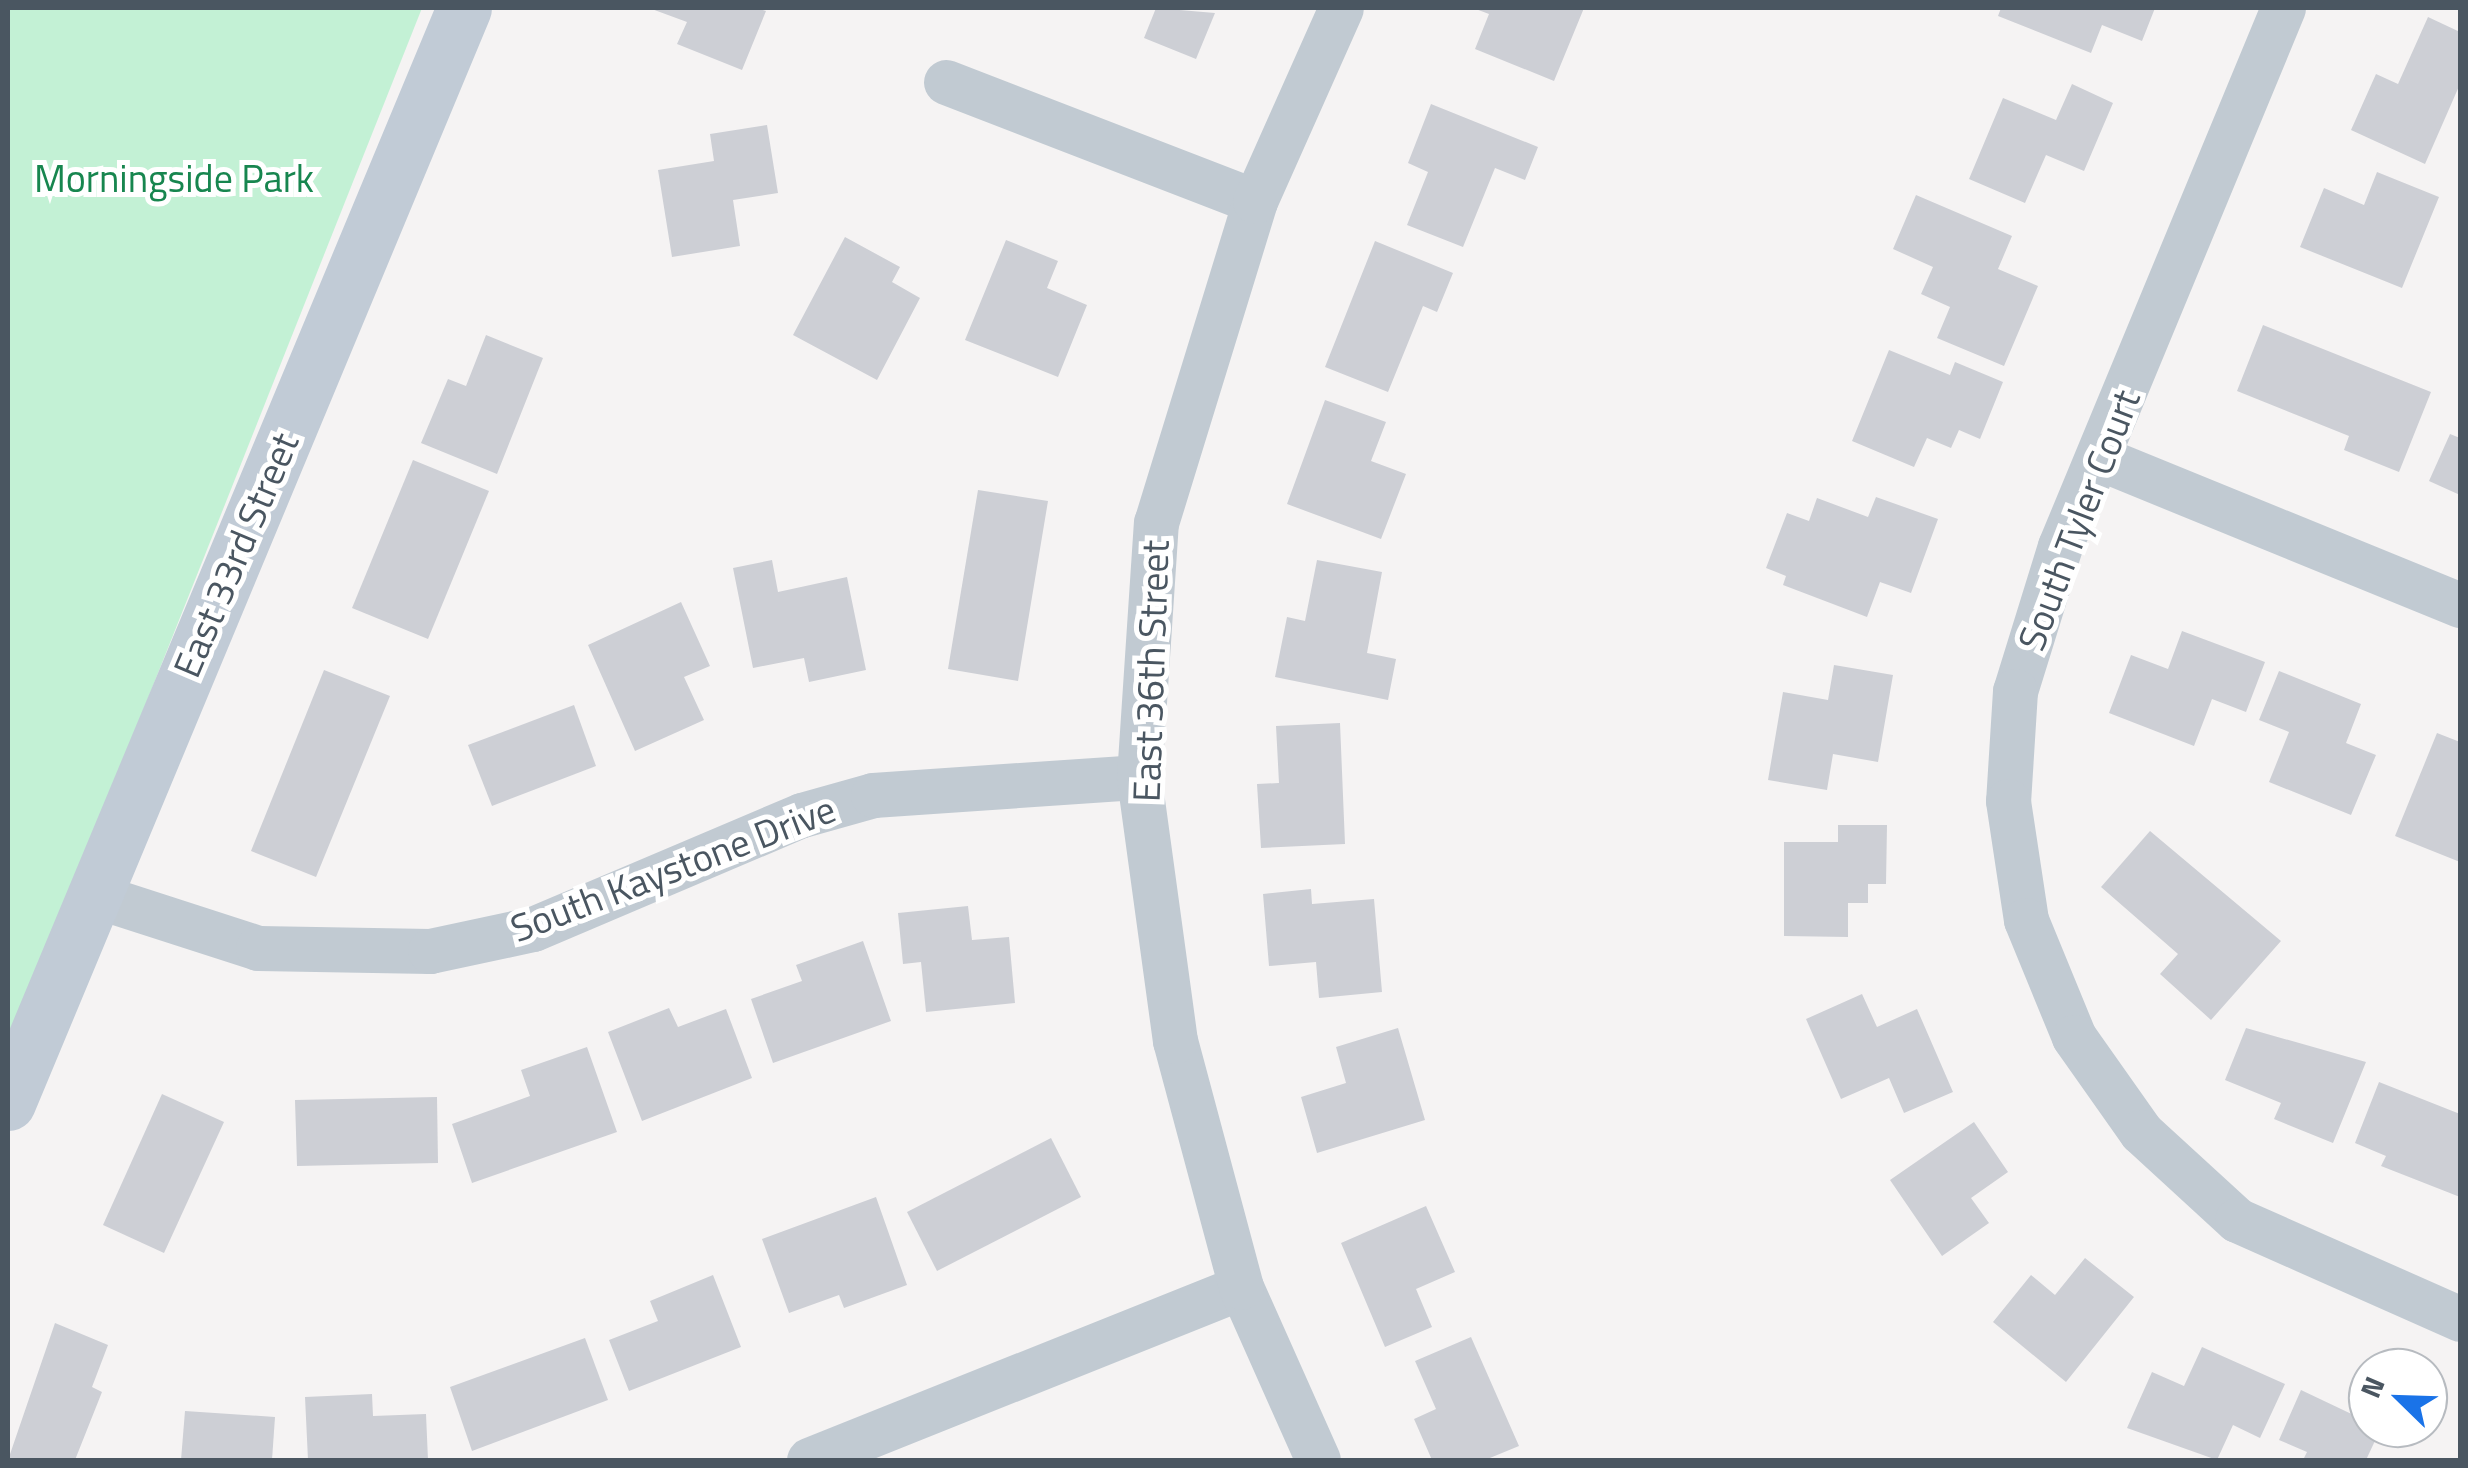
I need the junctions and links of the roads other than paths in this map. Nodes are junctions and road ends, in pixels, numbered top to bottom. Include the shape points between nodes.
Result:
1 (464, 8) edge
2 (1342, 8) edge
3 (2283, 8) edge
4 (946, 82) dead end
5 (1255, 201) junction
6 (2102, 459) junction
7 (2460, 606) edge
8 (1139, 778) junction
9 (94, 895) junction
10 (8, 1102) edge
11 (1241, 1287) junction
12 (2460, 1319) edge
13 (808, 1460) edge
14 (1318, 1460) edge

1 - 9 street, East 33rd Street
2 - 5 street, East 36th Street
3 - 6 street, South Tyler Court
4 - 5 street
5 - 8 street, East 36th Street via 1156,523
6 - 7 street
6 - 12 street, South Tyler Court via 2060,546 2014,691 2008,801 2026,920 2074,1037 2141,1132 2237,1220
8 - 9 street, South Kaystone Drive via 873,796 802,814 533,929 430,951 258,948
8 - 11 street, East 36th Street via 1175,1040
9 - 10 street, East 33rd Street
11 - 13 street
11 - 14 street, East 36th Street

